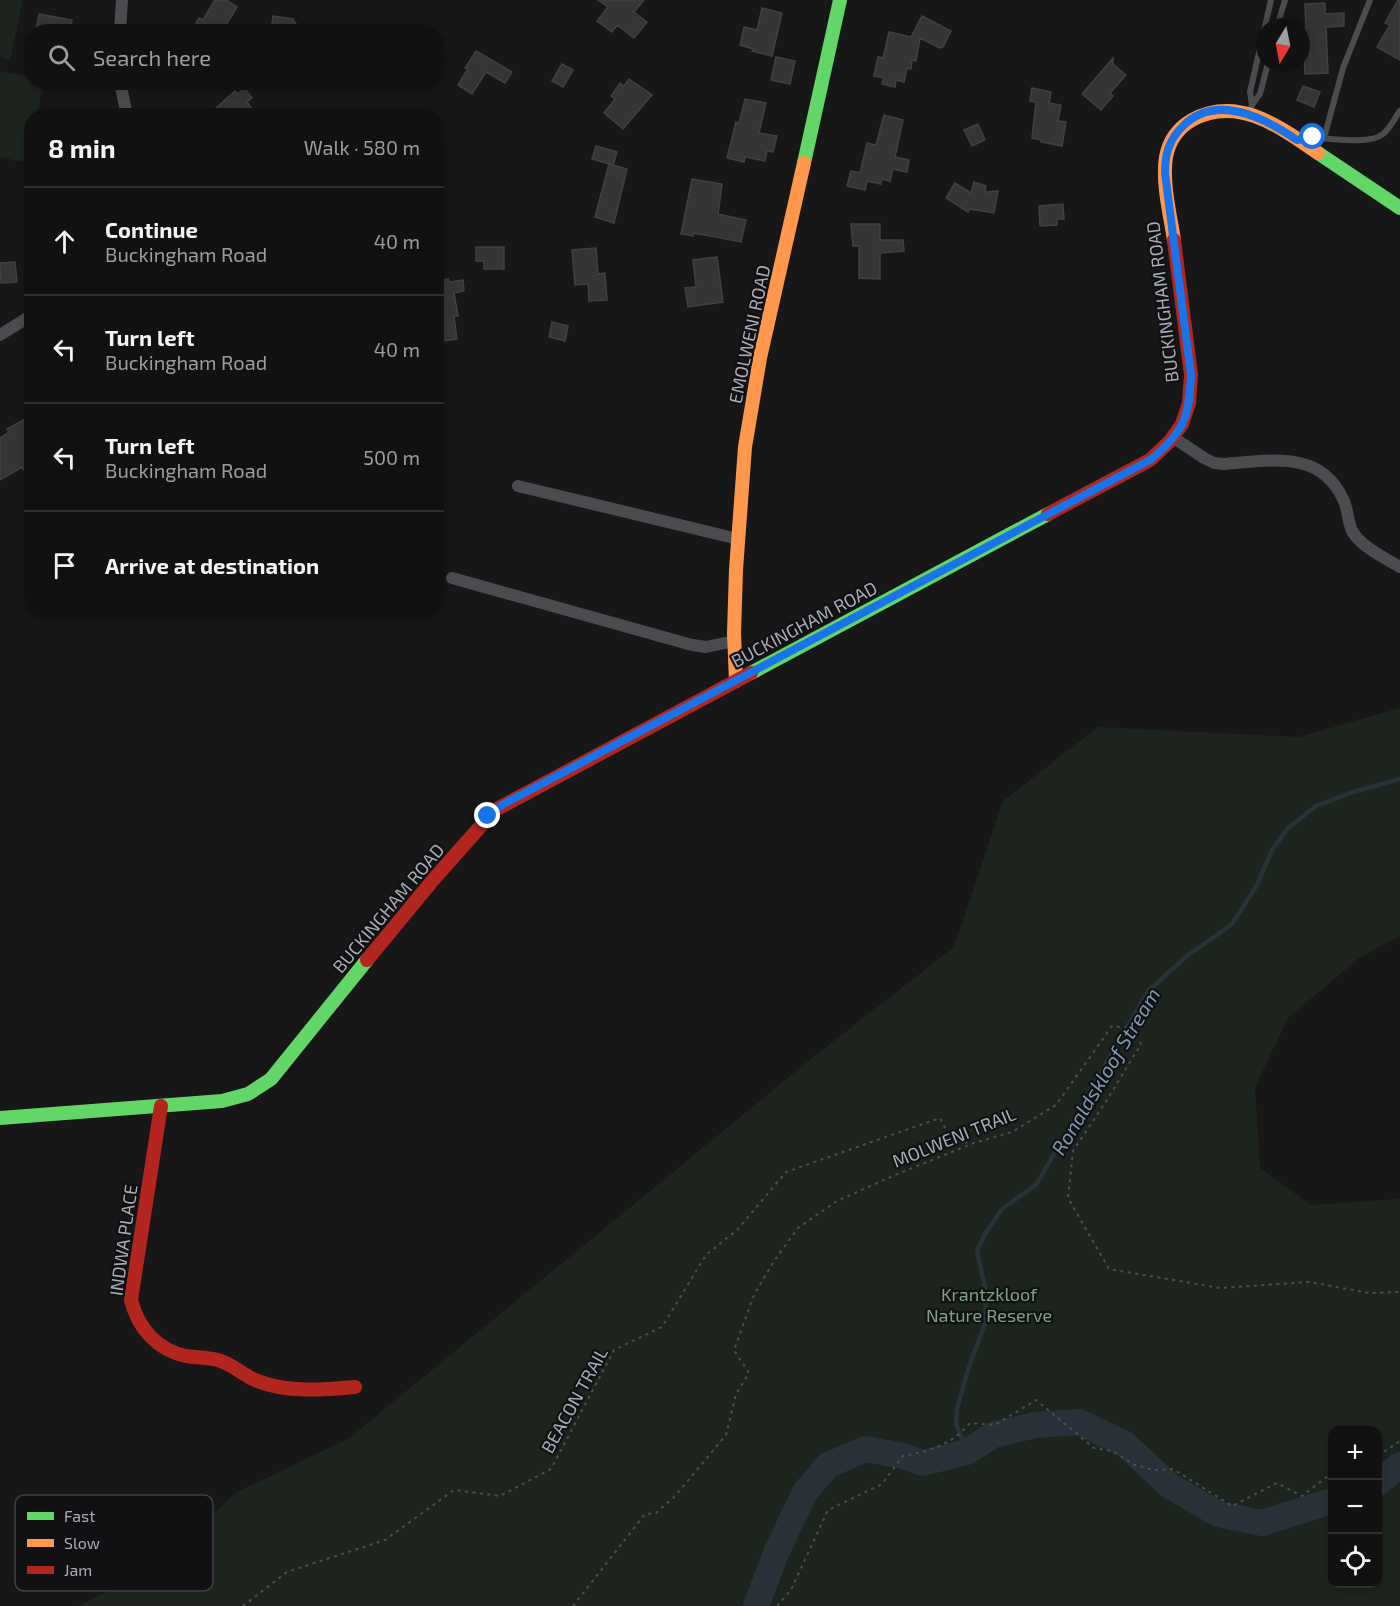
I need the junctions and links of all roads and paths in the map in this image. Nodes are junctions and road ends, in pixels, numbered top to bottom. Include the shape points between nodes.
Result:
1 (122, 0) edge
2 (840, 0) edge
3 (1271, 0) edge
4 (1285, 0) edge
5 (1370, 0) edge
6 (1280, 18) edge
7 (120, 24) edge
8 (1266, 72) edge
9 (122, 90) edge
10 (125, 108) edge
11 (1251, 110) junction
12 (1400, 111) edge
13 (1324, 138) junction
14 (1297, 140) junction
15 (1400, 208) edge
16 (24, 320) edge
17 (0, 335) edge
18 (1174, 438) junction
19 (518, 486) dead end
20 (738, 538) junction
21 (1400, 567) edge
22 (452, 578) dead end
23 (734, 641) junction
24 (736, 681) junction
25 (160, 1106) junction
26 (0, 1118) edge
27 (974, 1143) junction
28 (1400, 1292) edge
29 (355, 1387) dead end
30 (1400, 1441) edge
31 (1382, 1453) edge
32 (1328, 1476) edge
33 (243, 1606) edge
34 (573, 1606) edge
35 (777, 1606) edge

1 - 7 street
2 - 20 street, EMOLWENI ROAD via 760,358 745,447
3 - 11 lane via 1250,92
4 - 6 lane
5 - 13 lane via 1343,68
8 - 11 lane
9 - 10 street
11 - 14 street, BUCKINGHAM ROAD
11 - 18 street, BUCKINGHAM ROAD via 1201,113 1173,137 1166,151 1165,173 1191,375 1185,420
12 - 13 lane via 1379,136 1366,140
13 - 14 lane
14 - 15 street, BUCKINGHAM ROAD
16 - 17 street
18 - 21 street via 1214,463 1290,460 1316,469 1343,498 1353,533
18 - 24 street, BUCKINGHAM ROAD via 1150,460
19 - 20 street
20 - 23 street, EMOLWENI ROAD
22 - 23 street via 692,645 706,647
23 - 24 street, EMOLWENI ROAD
24 - 25 street, BUCKINGHAM ROAD via 495,810 263,1086 241,1098
25 - 26 street, BUCKINGHAM ROAD
25 - 29 street, INDWA PLACE via 131,1300 143,1328 171,1352 216,1359 271,1387
27 - 28 path, MOLWENI TRAIL via 1012,1132 1056,1104 1112,1026 1129,1028 1141,1044 1073,1151 1068,1198 1109,1269 1220,1288 1311,1282 1369,1293
27 - 33 path, BEACON TRAIL via 952,1141 940,1118 786,1172 737,1230 706,1255 662,1327 614,1350 551,1469 500,1497 454,1490 385,1540 287,1572
27 - 34 path, MOLWENI TRAIL via 837,1201 798,1228 754,1295 734,1350 749,1373 736,1394 726,1435 675,1496 656,1513 645,1514
30 - 31 path
32 - 35 path via 1302,1496 1277,1483 1232,1506 1173,1469 1153,1470 1135,1465 1112,1451 1094,1448 1036,1400 995,1425 970,1423 960,1435 930,1451 903,1456 882,1484 828,1510 791,1590

